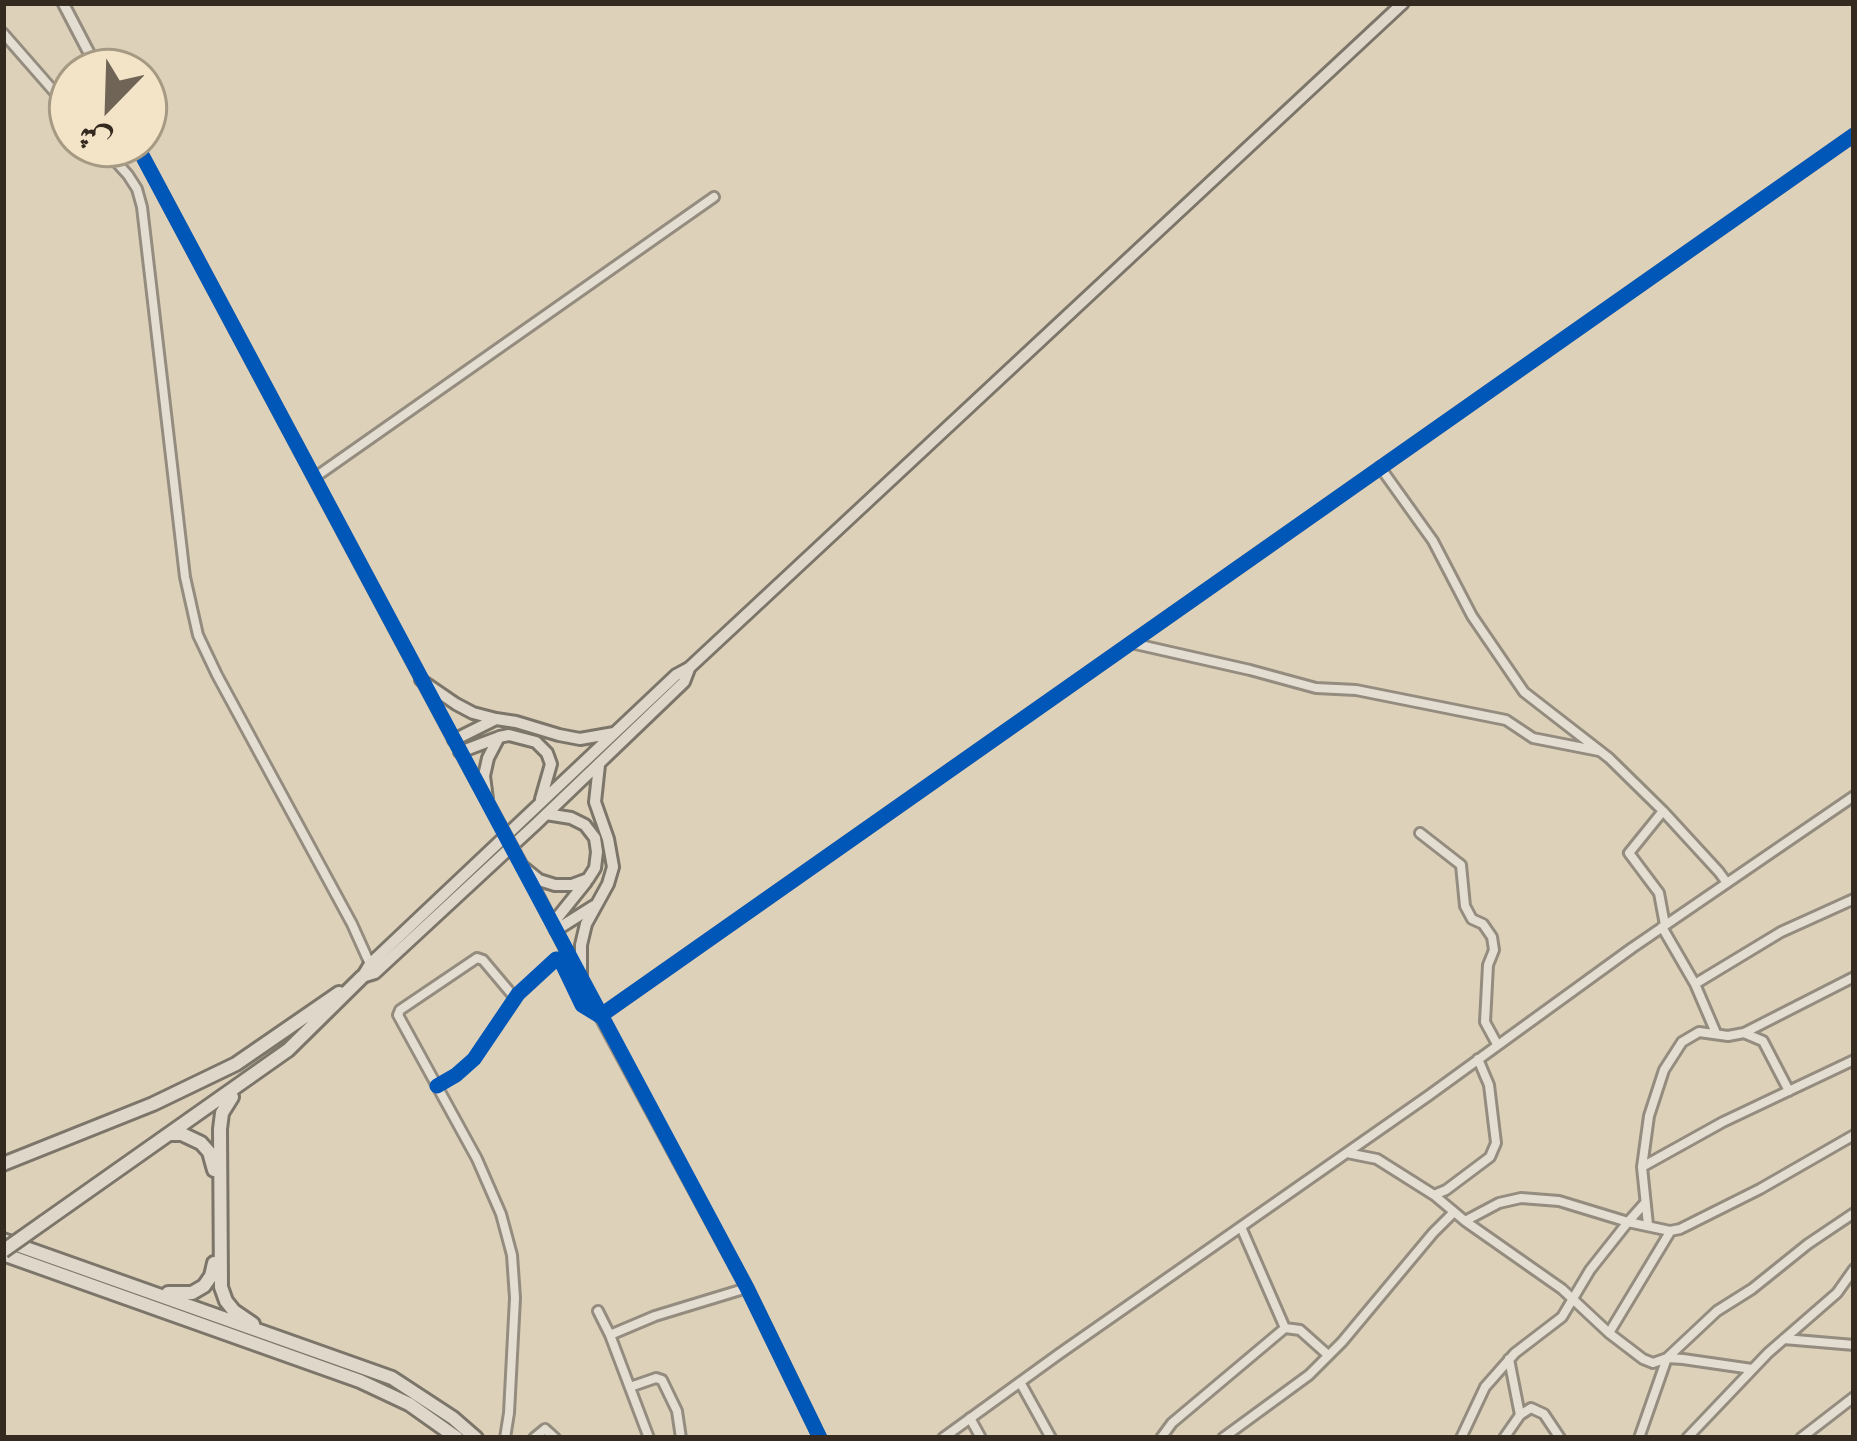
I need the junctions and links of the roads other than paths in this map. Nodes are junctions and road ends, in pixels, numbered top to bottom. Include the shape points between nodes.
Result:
1 (63, 3) edge
2 (1403, 3) edge
3 (3, 33) edge
4 (86, 48) edge
5 (48, 85) edge
6 (1854, 135) edge
7 (122, 168) edge
8 (149, 168) edge
9 (159, 188) junction
10 (139, 195) junction
11 (714, 197) dead end
12 (1380, 467) junction
13 (314, 478) junction
14 (1130, 643) junction
15 (689, 668) junction
16 (421, 680) junction
17 (496, 719) junction
18 (617, 732) junction
19 (499, 737) junction
20 (457, 746) junction
21 (1600, 751) junction
22 (599, 764) junction
23 (1854, 796) edge
24 (488, 803) junction
25 (543, 809) junction
26 (1663, 811) junction
27 (1420, 833) dead end
28 (523, 867) junction
29 (588, 879) junction
30 (1727, 883) junction
31 (1854, 899) edge
32 (596, 905) junction
33 (1664, 926) junction
34 (555, 927) junction
35 (366, 974) junction
36 (1854, 977) edge
37 (581, 980) junction
38 (1695, 984) junction
39 (515, 998) junction
40 (600, 1016) junction
41 (1744, 1033) junction
42 (1716, 1034) junction
43 (1497, 1044) junction
44 (1478, 1059) junction
45 (1854, 1060) edge
46 (241, 1085) junction
47 (437, 1086) junction
48 (1789, 1091) junction
49 (170, 1134) junction
50 (1854, 1135) edge
51 (1347, 1153) junction
52 (3, 1165) edge
53 (1642, 1167) junction
54 (1434, 1195) junction
55 (1645, 1203) junction
56 (1454, 1212) junction
57 (1854, 1214) edge
58 (1465, 1221) junction
59 (1628, 1222) junction
60 (1648, 1225) junction
61 (1241, 1227) junction
62 (1670, 1231) junction
63 (3, 1240) edge
64 (3, 1252) edge
65 (1854, 1269) edge
66 (747, 1288) junction
67 (146, 1291) junction
68 (1573, 1300) junction
69 (598, 1311) dead end
70 (1285, 1328) junction
71 (1609, 1333) junction
72 (269, 1334) junction
73 (610, 1335) junction
74 (1784, 1339) junction
75 (1854, 1345) edge
76 (1328, 1355) junction
77 (1666, 1358) junction
78 (1509, 1359) junction
79 (1752, 1369) junction
80 (1020, 1382) junction
81 (630, 1387) junction
82 (1854, 1397) edge
83 (1520, 1415) junction
84 (969, 1418) junction
85 (457, 1438) edge
86 (476, 1438) edge
87 (505, 1438) edge
88 (534, 1438) edge
89 (555, 1438) edge
90 (649, 1438) edge
91 (681, 1438) edge
92 (820, 1438) edge
93 (943, 1438) edge
94 (981, 1438) edge
95 (1052, 1438) edge
96 (1161, 1438) edge
97 (1223, 1438) edge
98 (1461, 1438) edge
99 (1504, 1438) edge
100 (1560, 1438) edge
101 (1639, 1438) edge
102 (1687, 1438) edge
103 (1802, 1438) edge

1 - 4 street
2 - 15 main road
3 - 5 street
6 - 12 street
7 - 10 street
8 - 9 street
9 - 10 street
9 - 13 street
10 - 35 street via 184,577 198,635 352,924
11 - 13 street
12 - 14 street
12 - 21 street via 1524,692
13 - 16 street
14 - 21 street via 1316,688 1506,720 1533,738
14 - 40 street
15 - 18 main road
15 - 22 main road via 685,682
16 - 17 main road
16 - 20 street
17 - 18 main road via 580,739
17 - 20 main road
18 - 25 main road
19 - 20 main road
19 - 24 main road via 484,776
19 - 25 main road via 518,735 547,753
20 - 24 street, bridge
21 - 26 street
22 - 25 main road
22 - 32 main road via 595,802 613,867
23 - 30 street
24 - 28 street, bridge
25 - 29 main road via 595,838
25 - 35 main road
26 - 30 street
26 - 33 street via 1629,853 1659,892
27 - 43 street via 1461,865 1465,906 1492,937 1485,1022
28 - 29 main road via 555,884
28 - 34 street
29 - 34 main road
30 - 33 street
31 - 38 street
32 - 34 main road
32 - 37 main road via 581,945
33 - 38 street
33 - 43 street
34 - 37 street
35 - 46 highway
35 - 52 highway via 236,1064
36 - 41 street
37 - 40 street
38 - 42 street
39 - 40 street via 558,958 582,1005
39 - 47 street via 474,1059
39 - 47 street via 479,958 400,1010
40 - 66 street
41 - 42 street
41 - 48 street via 1763,1041
42 - 53 street via 1693,1034 1671,1057 1652,1100
43 - 44 street
44 - 51 street
44 - 54 street via 1490,1085 1494,1150
45 - 48 street
46 - 49 highway
46 - 72 highway via 220,1129 221,1287 234,1311
47 - 87 street via 477,1159 512,1255
48 - 53 street
49 - 64 highway, bridge
49 - 67 highway via 201,1143 213,1161 214,1267 192,1293
50 - 62 street
51 - 54 street via 1377,1159
51 - 61 street
53 - 55 street
54 - 56 street
55 - 59 street
55 - 60 street
56 - 58 street
56 - 76 street
57 - 77 street
58 - 59 street via 1499,1203 1533,1198
58 - 68 street
59 - 60 street
59 - 68 street
60 - 62 street
61 - 70 street
61 - 80 street
62 - 71 street
63 - 67 highway
64 - 85 highway via 360,1381
65 - 74 street
66 - 73 street
66 - 92 street
67 - 72 highway
68 - 71 street
68 - 78 street via 1556,1324
69 - 73 street
70 - 76 street via 1300,1330
70 - 96 street
71 - 77 street via 1643,1360
72 - 86 highway via 392,1378
73 - 81 street
74 - 75 street
74 - 79 street
76 - 97 street
77 - 79 street
77 - 101 street
78 - 83 street
78 - 98 street
79 - 102 street
80 - 84 street
80 - 95 street
81 - 90 street
81 - 91 street via 662,1379
82 - 103 street
83 - 99 street
83 - 100 street via 1539,1410
84 - 93 street
84 - 94 street
88 - 89 street via 545,1430

